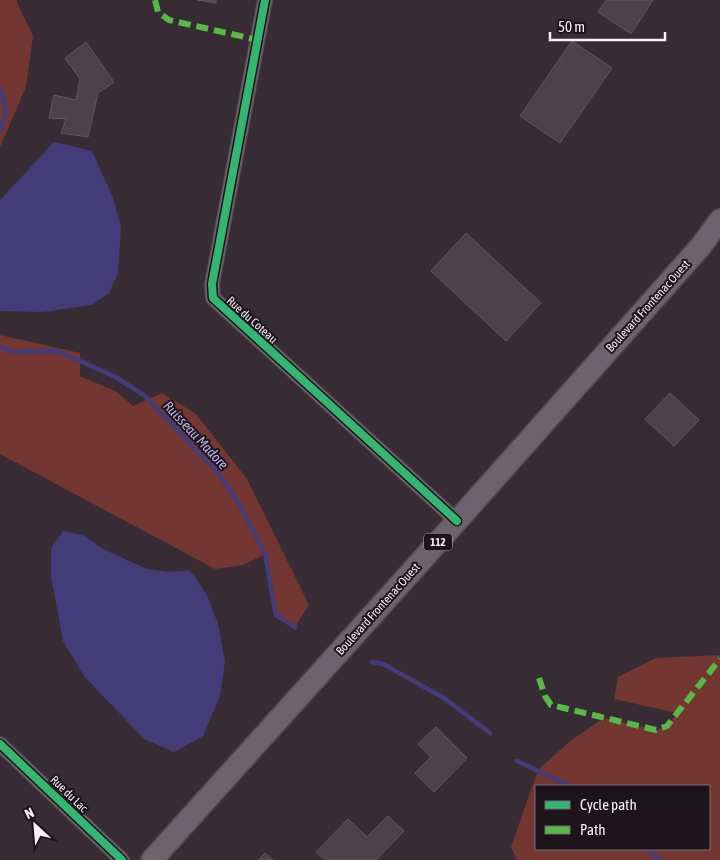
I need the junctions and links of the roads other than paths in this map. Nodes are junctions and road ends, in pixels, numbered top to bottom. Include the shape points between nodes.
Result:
1 (265, 0) edge
2 (720, 220) edge
3 (457, 521) junction
4 (0, 744) edge
5 (122, 860) edge
6 (152, 860) edge

1 - 3 street, Rue du Coteau via 212,284 213,298
2 - 3 main road, Boulevard Frontenac Ouest / 112 via 701,246
3 - 6 main road, Boulevard Frontenac Ouest / 112
4 - 5 street, Rue du Lac

